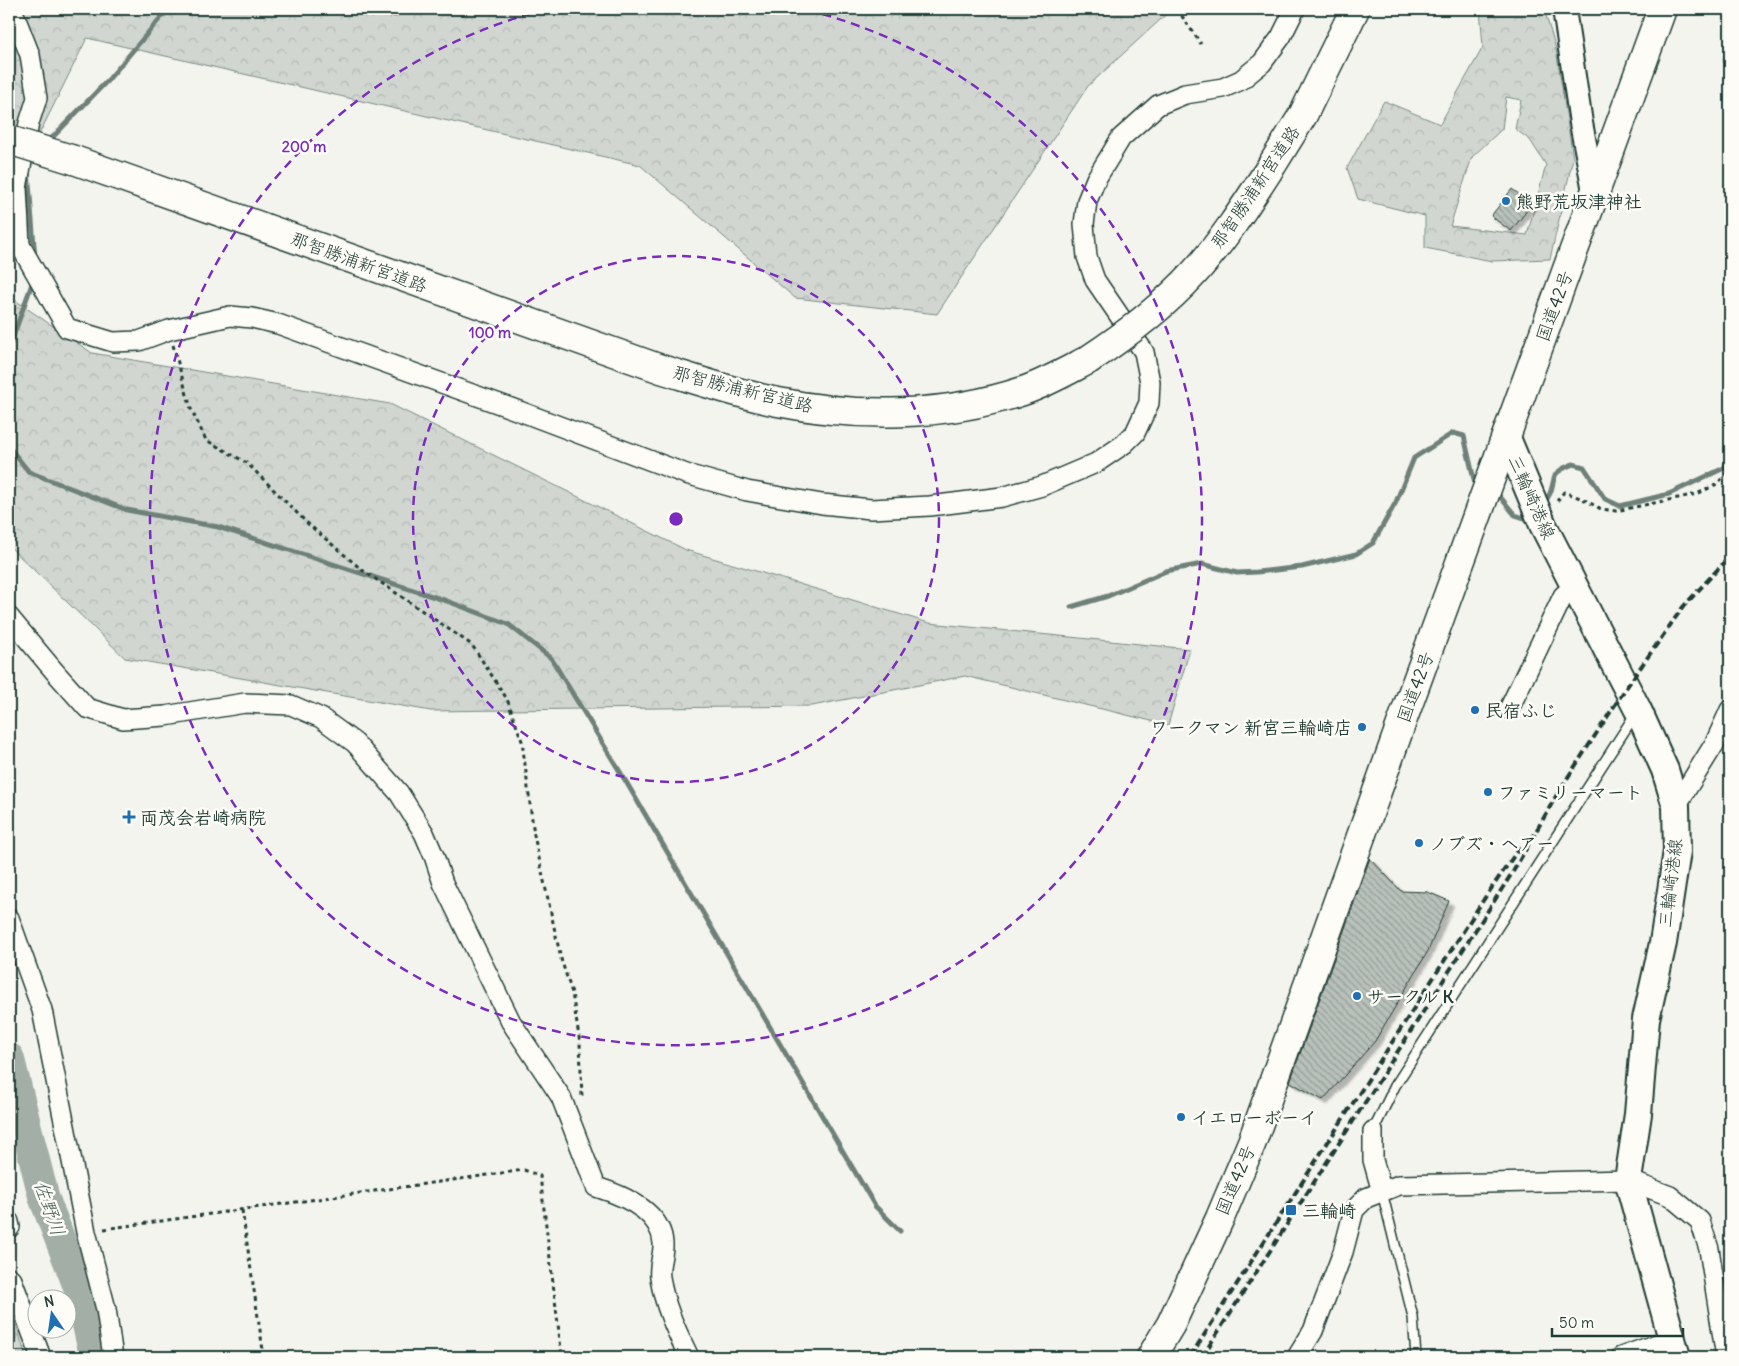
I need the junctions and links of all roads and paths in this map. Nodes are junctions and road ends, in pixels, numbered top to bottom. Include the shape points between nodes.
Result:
1 (12, 9) edge
2 (396, 9) edge
3 (1177, 9) edge
4 (1295, 9) edge
5 (1355, 9) edge
6 (1564, 9) edge
7 (1662, 9) edge
8 (394, 17) dead end
9 (1201, 44) dead end
10 (9, 140) edge
11 (1595, 196) junction
12 (169, 330) junction
13 (1506, 438) junction
14 (1730, 470) edge
15 (1550, 516) junction
16 (1574, 586) junction
17 (9, 617) edge
18 (1509, 709) dead end
19 (1638, 710) junction
20 (1730, 710) edge
21 (1676, 806) junction
22 (9, 918) edge
23 (572, 1127) junction
24 (1373, 1132) joint
25 (1628, 1180) junction
26 (1382, 1192) junction
27 (242, 1210) junction
28 (9, 1222) edge
29 (9, 1228) edge
30 (86, 1232) junction
31 (9, 1277) edge
32 (1675, 1348) edge
33 (40, 1357) edge
34 (113, 1357) edge
35 (264, 1357) edge
36 (562, 1357) edge
37 (689, 1357) edge
38 (1151, 1357) edge
39 (1297, 1357) edge
40 (1416, 1357) edge
41 (1620, 1357) edge
42 (1726, 1357) edge

1 - 12 street via 30,55 37,98 17,188 20,245 66,328 113,342 139,341
2 - 8 path
3 - 9 path
4 - 12 street via 1281,37 1262,63 1241,80 1223,88 1185,94 1158,104 1120,138 1096,179 1087,201 1084,224 1087,257 1096,280 1144,352 1150,382 1149,403 1135,433 1124,444 1096,463 1042,486 1002,497 871,509 747,491 686,474 278,324 230,316
5 - 10 highway, 那智勝浦新宮道路, bridge via 1303,115 1237,221 1194,273 1152,314 1088,360 1023,391 947,408 908,412 824,409 779,402 661,370 74,160
6 - 11 street
7 - 11 highway, 国道42号
11 - 13 highway, 国道42号
12 - 23 path via 191,408 206,440 247,463 307,523 361,570 472,645 507,699 522,741 534,835 560,959 572,993 580,1043 583,1115
13 - 15 main road, 三輪崎港線 via 1526,488
13 - 38 highway, 国道42号 via 1252,1142 1171,1324
14 - 15 path via 1717,484 1697,494 1616,511 1601,510 1564,492 1557,499
15 - 16 main road, 三輪崎港線
16 - 18 street via 1563,596
16 - 19 main road, 三輪崎港線
17 - 23 street via 87,708 123,719 245,703 291,705 321,718 356,743 400,793 424,833 443,883 511,1022 561,1097
19 - 21 main road, 三輪崎港線 via 1665,770
19 - 24 lane via 1394,1086
20 - 21 street via 1716,743
21 - 25 main road, 三輪崎港線 via 1677,851 1663,943 1646,1019 1638,1114
22 - 30 street via 42,1010
23 - 37 street via 596,1187 642,1208 660,1229 663,1242 659,1275 664,1298
24 - 26 street via 1372,1160
25 - 26 street via 1399,1185
25 - 32 main road, 三輪崎港線
25 - 42 street via 1670,1196 1700,1221 1709,1249
26 - 39 street via 1366,1198 1354,1210 1343,1252 1313,1331
26 - 40 lane via 1413,1317
27 - 30 path
27 - 35 path
27 - 36 path via 524,1170 540,1176
28 - 29 street
30 - 34 street via 106,1309
31 - 33 street
32 - 41 street

